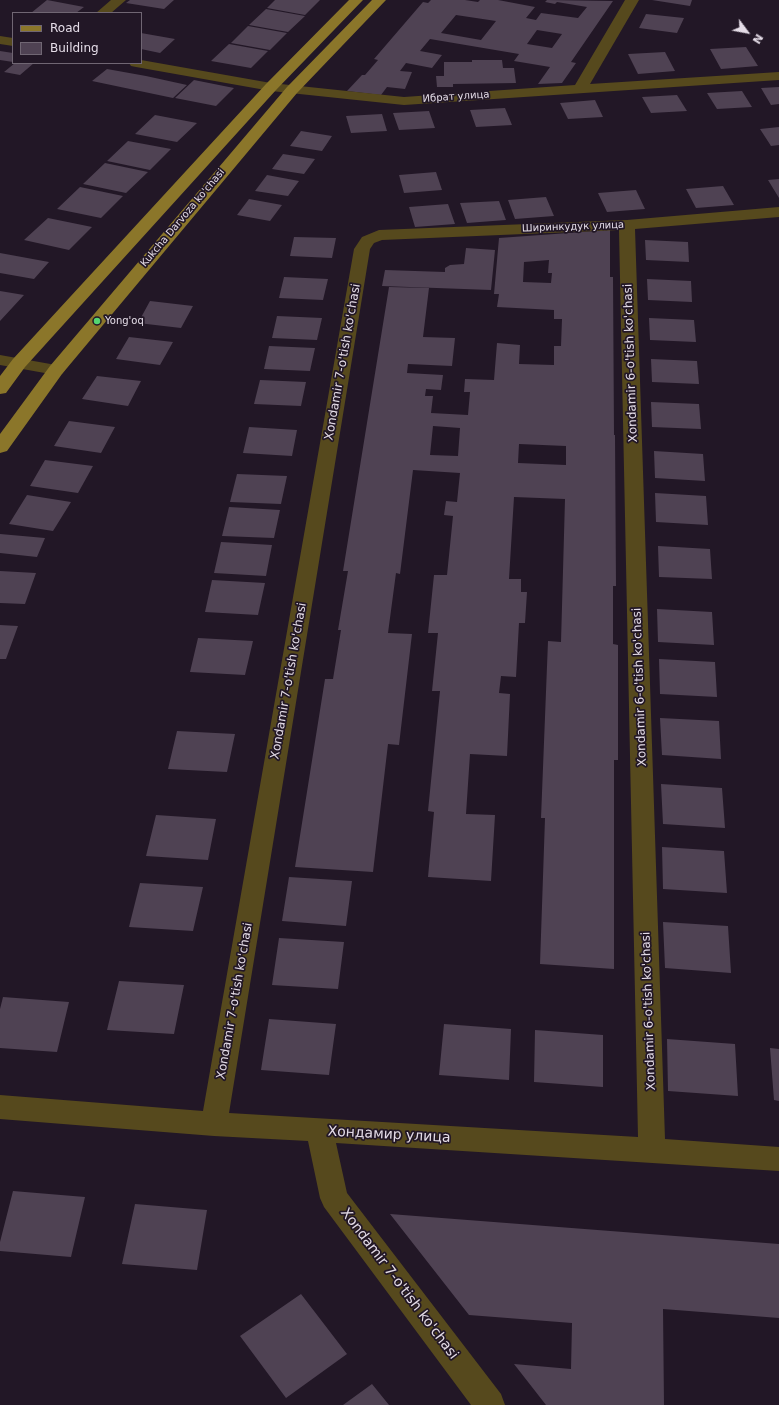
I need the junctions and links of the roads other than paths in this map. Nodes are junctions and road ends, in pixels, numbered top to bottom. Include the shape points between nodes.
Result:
1 (119, 0) edge
2 (356, 0) edge
3 (379, 0) edge
4 (632, 0) edge
5 (104, 12) edge
6 (0, 40) edge
7 (12, 42) edge
8 (142, 64) edge
9 (779, 76) edge
10 (271, 87) junction
11 (580, 89) junction
12 (292, 90) junction
13 (779, 212) edge
14 (627, 225) junction
15 (368, 240) joint
16 (0, 360) edge
17 (19, 363) junction
18 (56, 370) junction
19 (0, 389) edge
20 (0, 447) edge
21 (0, 1107) edge
22 (214, 1124) junction
23 (320, 1131) junction
24 (652, 1150) junction
25 (779, 1159) edge
26 (490, 1405) edge

1 - 5 street
2 - 10 main road, Kukcha Darvoza ko'chasi
3 - 12 main road, Kukcha Darvoza ko'chasi
4 - 11 street
6 - 7 street
8 - 10 street, Ибрат улица
9 - 11 street, Ибрат улица
10 - 12 street, Ибрат улица
10 - 17 main road, Kukcha Darvoza ko'chasi
11 - 12 street, Ибрат улица via 404,101
12 - 18 main road, Kukcha Darvoza ko'chasi
13 - 14 street, Ширинкудук улица
14 - 15 street, Ширинкудук улица via 379,235
14 - 24 street, Xondamir 6-o'tish ko'chasi
15 - 22 street, Xondamir 7-o'tish ko'chasi via 362,249
16 - 17 street
17 - 18 street
17 - 19 main road, Kukcha Darvoza ko'chasi
18 - 20 main road, Kukcha Darvoza ko'chasi
21 - 22 street, Хондамир улица
22 - 23 street, Хондамир улица
23 - 24 street, Хондамир улица
23 - 26 street, Xondamir 7-o'tish ko'chasi via 334,1198
24 - 25 street, Хондамир улица

